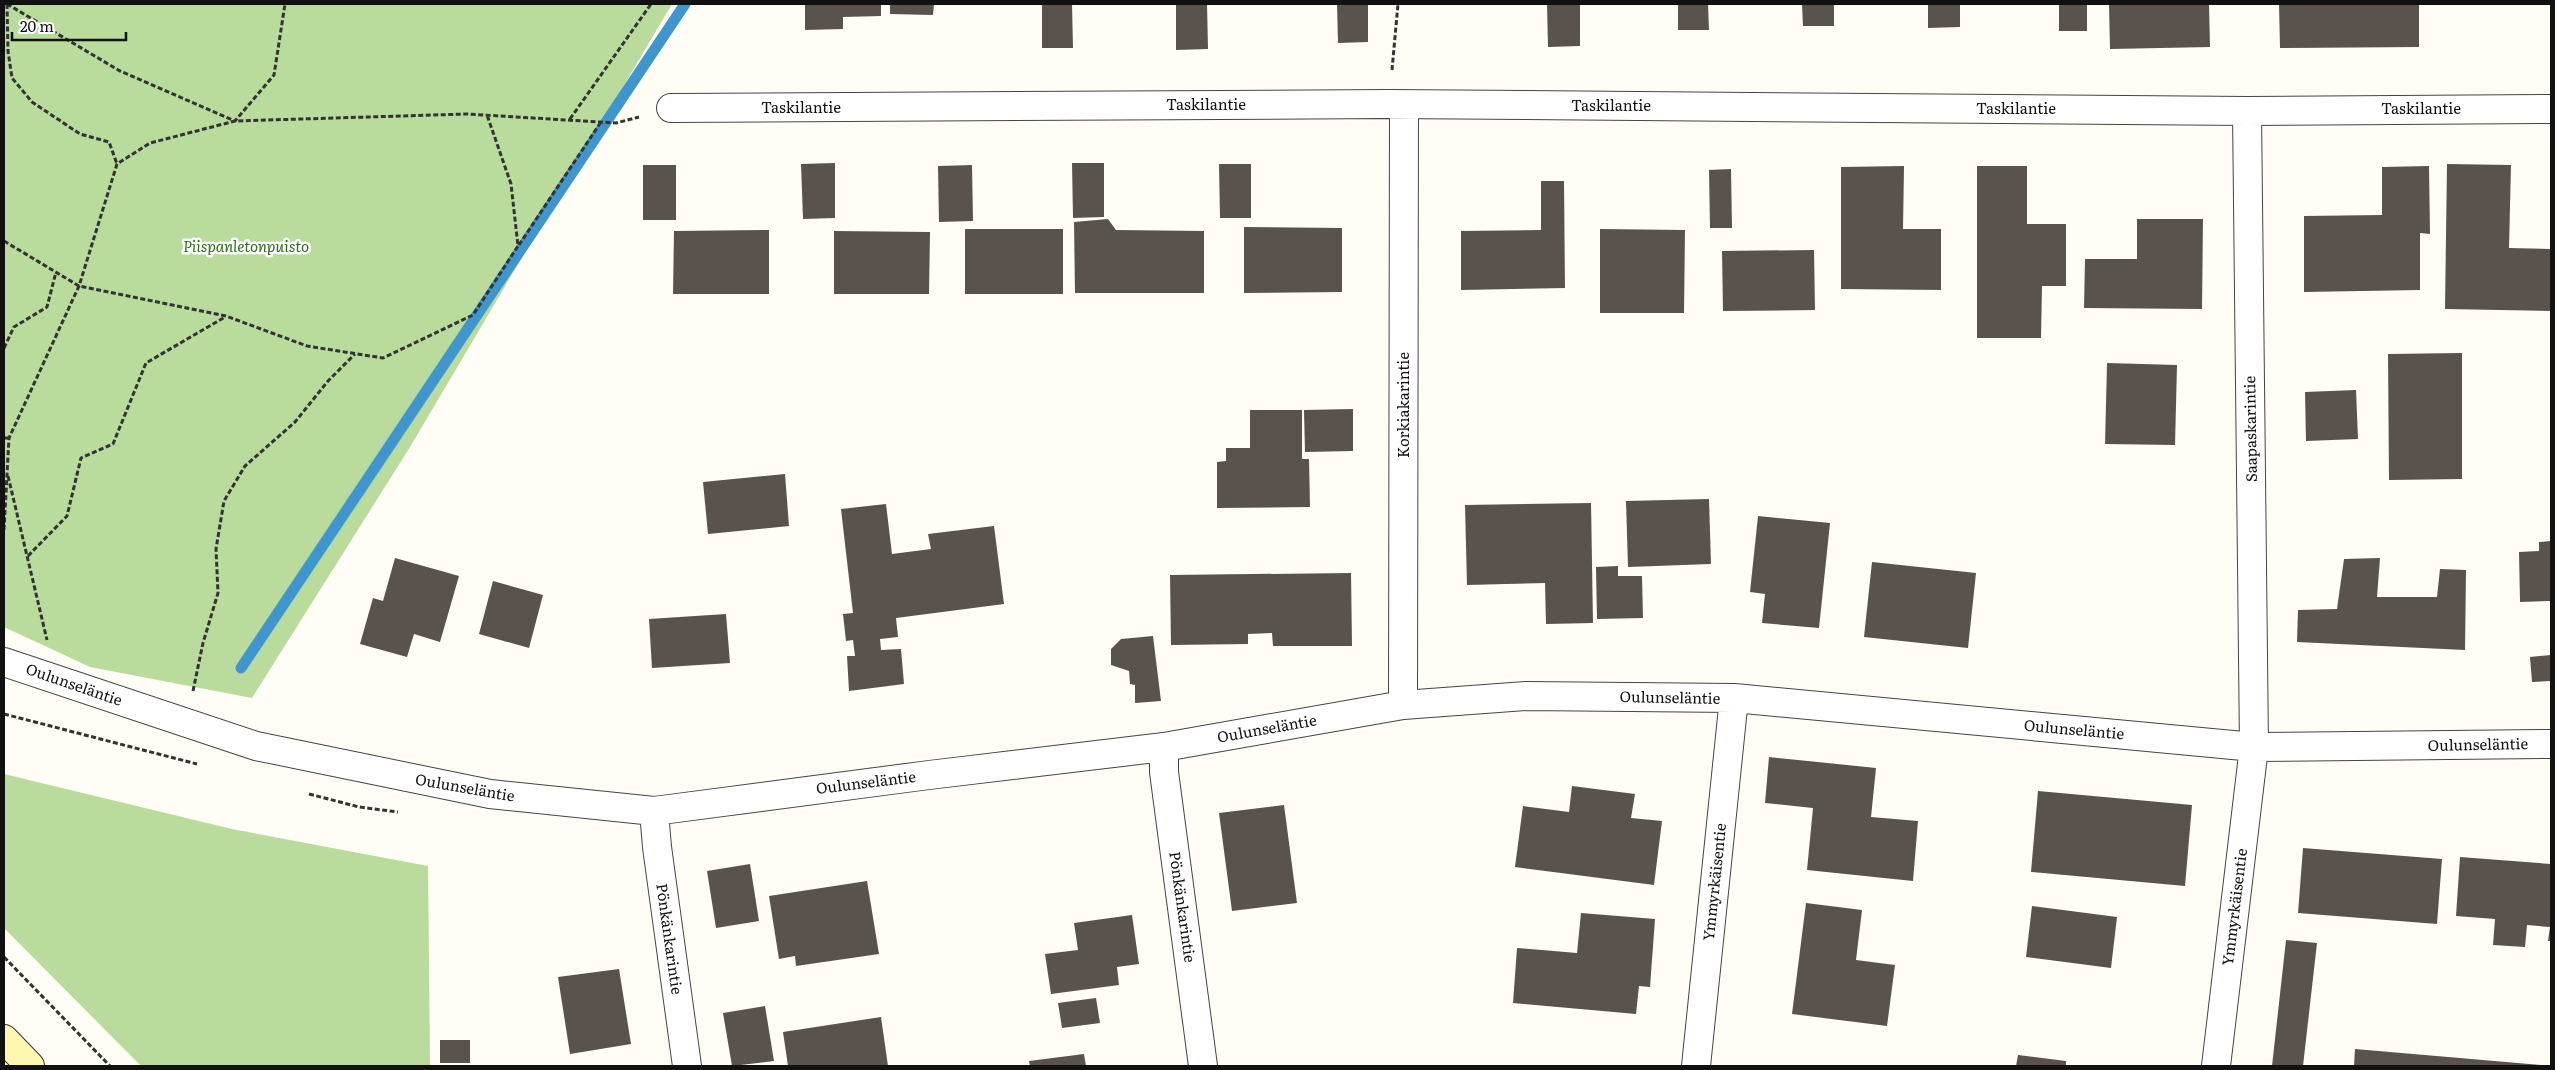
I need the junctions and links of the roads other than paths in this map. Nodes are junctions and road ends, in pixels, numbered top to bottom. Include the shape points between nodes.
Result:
1 (1396, 105) junction
2 (671, 108) dead end
3 (2551, 109) edge
4 (2247, 111) junction
5 (4, 662) edge
6 (1734, 698) junction
7 (1403, 705) junction
8 (2551, 744) edge
9 (1164, 747) junction
10 (2254, 747) junction
11 (654, 811) junction
12 (4, 1039) edge
13 (30, 1066) edge
14 (687, 1066) edge
15 (1203, 1066) edge
16 (1696, 1066) edge
17 (2216, 1066) edge

1 - 2 street, Taskilantie
1 - 4 street, Taskilantie
1 - 7 street, Korkiakarintie
3 - 4 street, Taskilantie
4 - 10 street, Saapaskarintie
5 - 11 street, Oulunseläntie via 256,746 490,794
6 - 7 street, Oulunseläntie via 1526,696
6 - 10 street, Oulunseläntie
6 - 16 street, Ymmyrkäisentie
7 - 9 street, Oulunseläntie
8 - 10 street, Oulunseläntie
9 - 11 street, Oulunseläntie
9 - 15 street, Pönkänkarintie via 1164,772
10 - 17 street, Ymmyrkäisentie
11 - 14 street, Pönkänkarintie
12 - 13 main road

